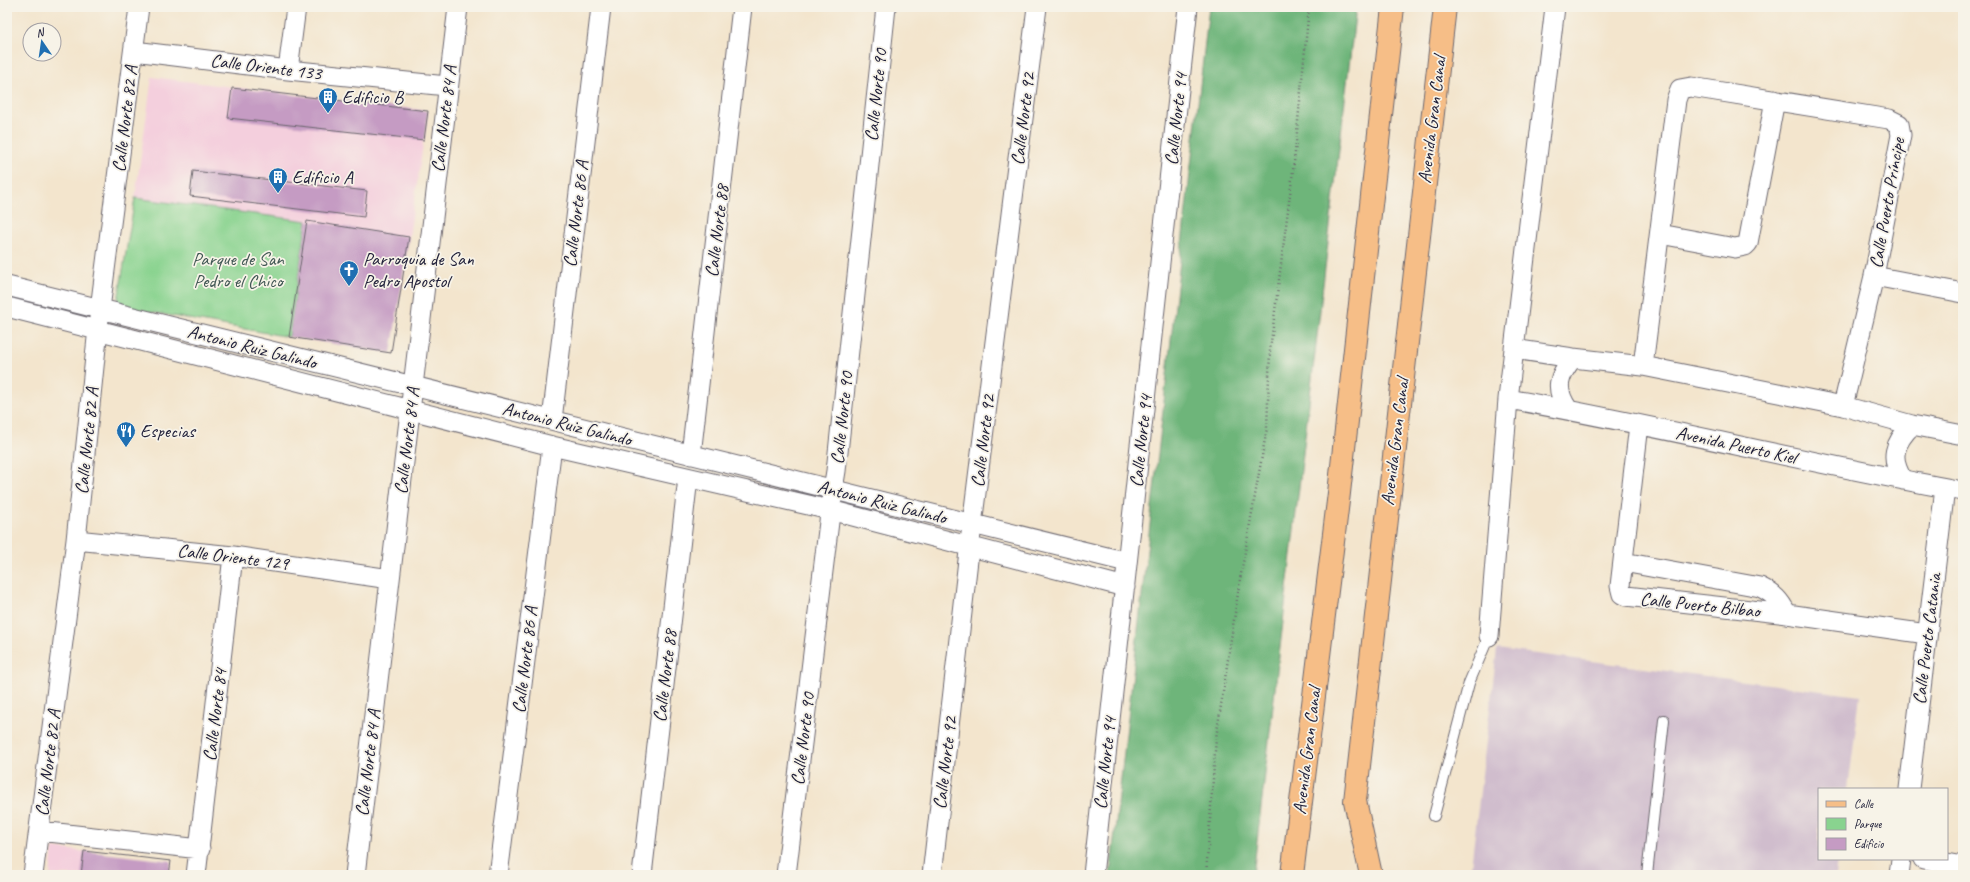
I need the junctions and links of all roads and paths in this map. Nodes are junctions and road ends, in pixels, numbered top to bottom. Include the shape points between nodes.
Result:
1 (139, 7) edge
2 (296, 7) edge
3 (458, 7) edge
4 (601, 7) edge
5 (742, 7) edge
6 (886, 7) edge
7 (1037, 7) edge
8 (1188, 7) edge
9 (1309, 7) edge
10 (1393, 7) edge
11 (1445, 7) edge
12 (1555, 7) edge
13 (134, 51) junction
14 (288, 70) junction
15 (447, 86) junction
16 (1775, 100) junction
17 (1660, 234) junction
18 (1874, 276) junction
19 (7, 286) edge
20 (1963, 293) edge
21 (7, 307) edge
22 (100, 309) junction
23 (99, 330) junction
24 (1514, 349) junction
25 (1573, 358) junction
26 (1643, 366) junction
27 (414, 387) junction
28 (1508, 398) junction
29 (1842, 406) junction
30 (1568, 409) junction
31 (411, 410) junction
32 (552, 420) junction
33 (1639, 425) junction
34 (1912, 425) junction
35 (1963, 435) edge
36 (552, 446) junction
37 (691, 455) junction
38 (688, 478) junction
39 (1902, 480) junction
40 (833, 489) junction
41 (1954, 490) edge
42 (830, 510) junction
43 (972, 524) junction
44 (76, 540) junction
45 (970, 546) junction
46 (233, 556) junction
47 (1127, 562) junction
48 (1623, 562) junction
49 (390, 579) junction
50 (1125, 587) junction
51 (1787, 614) junction
52 (1927, 634) junction
53 (1489, 636) joint
54 (1664, 720) dead end
55 (1909, 788) edge
56 (1434, 816) dead end
57 (40, 831) junction
58 (200, 849) junction
59 (1901, 860) edge
60 (1929, 860) edge
61 (1963, 866) edge
62 (33, 875) edge
63 (196, 875) edge
64 (355, 875) edge
65 (498, 875) edge
66 (642, 875) edge
67 (786, 875) edge
68 (932, 875) edge
69 (1093, 875) edge
70 (1206, 875) edge
71 (1292, 875) edge
72 (1370, 875) edge
73 (1647, 875) edge
74 (1899, 875) edge

1 - 13 street, Calle Norte 82 A
2 - 14 street
3 - 15 street, Calle Norte 84 A
4 - 32 street, Calle Norte 86 A
5 - 37 street, Calle Norte 88
6 - 40 street, Calle Norte 90
7 - 43 street, Calle Norte 92
8 - 47 street, Calle Norte 94
9 - 70 path via 1294,163 1270,350 1267,428 1216,738
10 - 71 main road, Avenida Gran Canal via 1340,485
11 - 72 main road, Avenida Gran Canal via 1355,801
12 - 24 street
13 - 14 street, Calle Oriente 133
13 - 22 street, Calle Norte 82 A
14 - 15 street, Calle Oriente 133
15 - 27 street, Calle Norte 84 A
16 - 17 street via 1748,243 1736,248
16 - 17 street, Calle Puerto Príncipe via 1690,87 1680,90 1676,100
16 - 18 street, Calle Puerto Príncipe via 1889,119 1899,124 1901,135
17 - 26 street, Calle Puerto Príncipe
18 - 20 street
18 - 29 street, Calle Puerto Príncipe
19 - 22 street, Antonio Ruiz Galindo
21 - 23 street, Antonio Ruiz Galindo
22 - 23 street, Calle Norte 82 A
22 - 27 street, Antonio Ruiz Galindo
23 - 31 street, Antonio Ruiz Galindo
23 - 44 street, Calle Norte 82 A
24 - 25 street
24 - 28 street
25 - 26 street
25 - 30 street via 1560,379 1559,390
26 - 29 street
27 - 31 street, Calle Norte 84 A
27 - 32 street, Antonio Ruiz Galindo
28 - 30 street, Avenida Puerto Kiel
28 - 53 street
29 - 34 street
30 - 33 street, Avenida Puerto Kiel
31 - 36 street, Antonio Ruiz Galindo
31 - 49 street, Calle Norte 84 A
32 - 37 street, Antonio Ruiz Galindo
33 - 39 street, Avenida Puerto Kiel
33 - 48 street, Calle Puerto Bilbao
34 - 35 street
34 - 39 street via 1900,437 1894,453 1896,470
36 - 38 street, Antonio Ruiz Galindo
36 - 65 street, Calle Norte 86 A
37 - 40 street, Antonio Ruiz Galindo
38 - 42 street, Antonio Ruiz Galindo
38 - 66 street, Calle Norte 88
39 - 41 street, Avenida Puerto Kiel
40 - 42 street, Calle Norte 90
40 - 43 street, Antonio Ruiz Galindo
41 - 52 street, Calle Puerto Catania
42 - 45 street, Antonio Ruiz Galindo
42 - 67 street, Calle Norte 90
43 - 45 street, Calle Norte 92
43 - 47 street, Antonio Ruiz Galindo
44 - 46 street, Calle Oriente 129
44 - 57 street, Calle Norte 82 A
45 - 50 street, Antonio Ruiz Galindo
45 - 68 street, Calle Norte 92
46 - 49 street, Calle Oriente 129
46 - 58 street, Calle Norte 84
47 - 50 street, Calle Norte 94
48 - 51 street, Calle Puerto Bilbao via 1760,587 1774,594
48 - 51 street, Calle Puerto Bilbao via 1620,586 1622,594 1626,596
49 - 64 street, Calle Norte 84 A
50 - 69 street, Calle Norte 94
51 - 52 street, Calle Puerto Bilbao
52 - 55 street, Calle Puerto Catania
53 - 56 lane via 1469,683
54 - 73 lane
57 - 58 street
57 - 62 street, Calle Norte 82 A
58 - 63 street, Calle Norte 84
59 - 74 street
60 - 61 street

